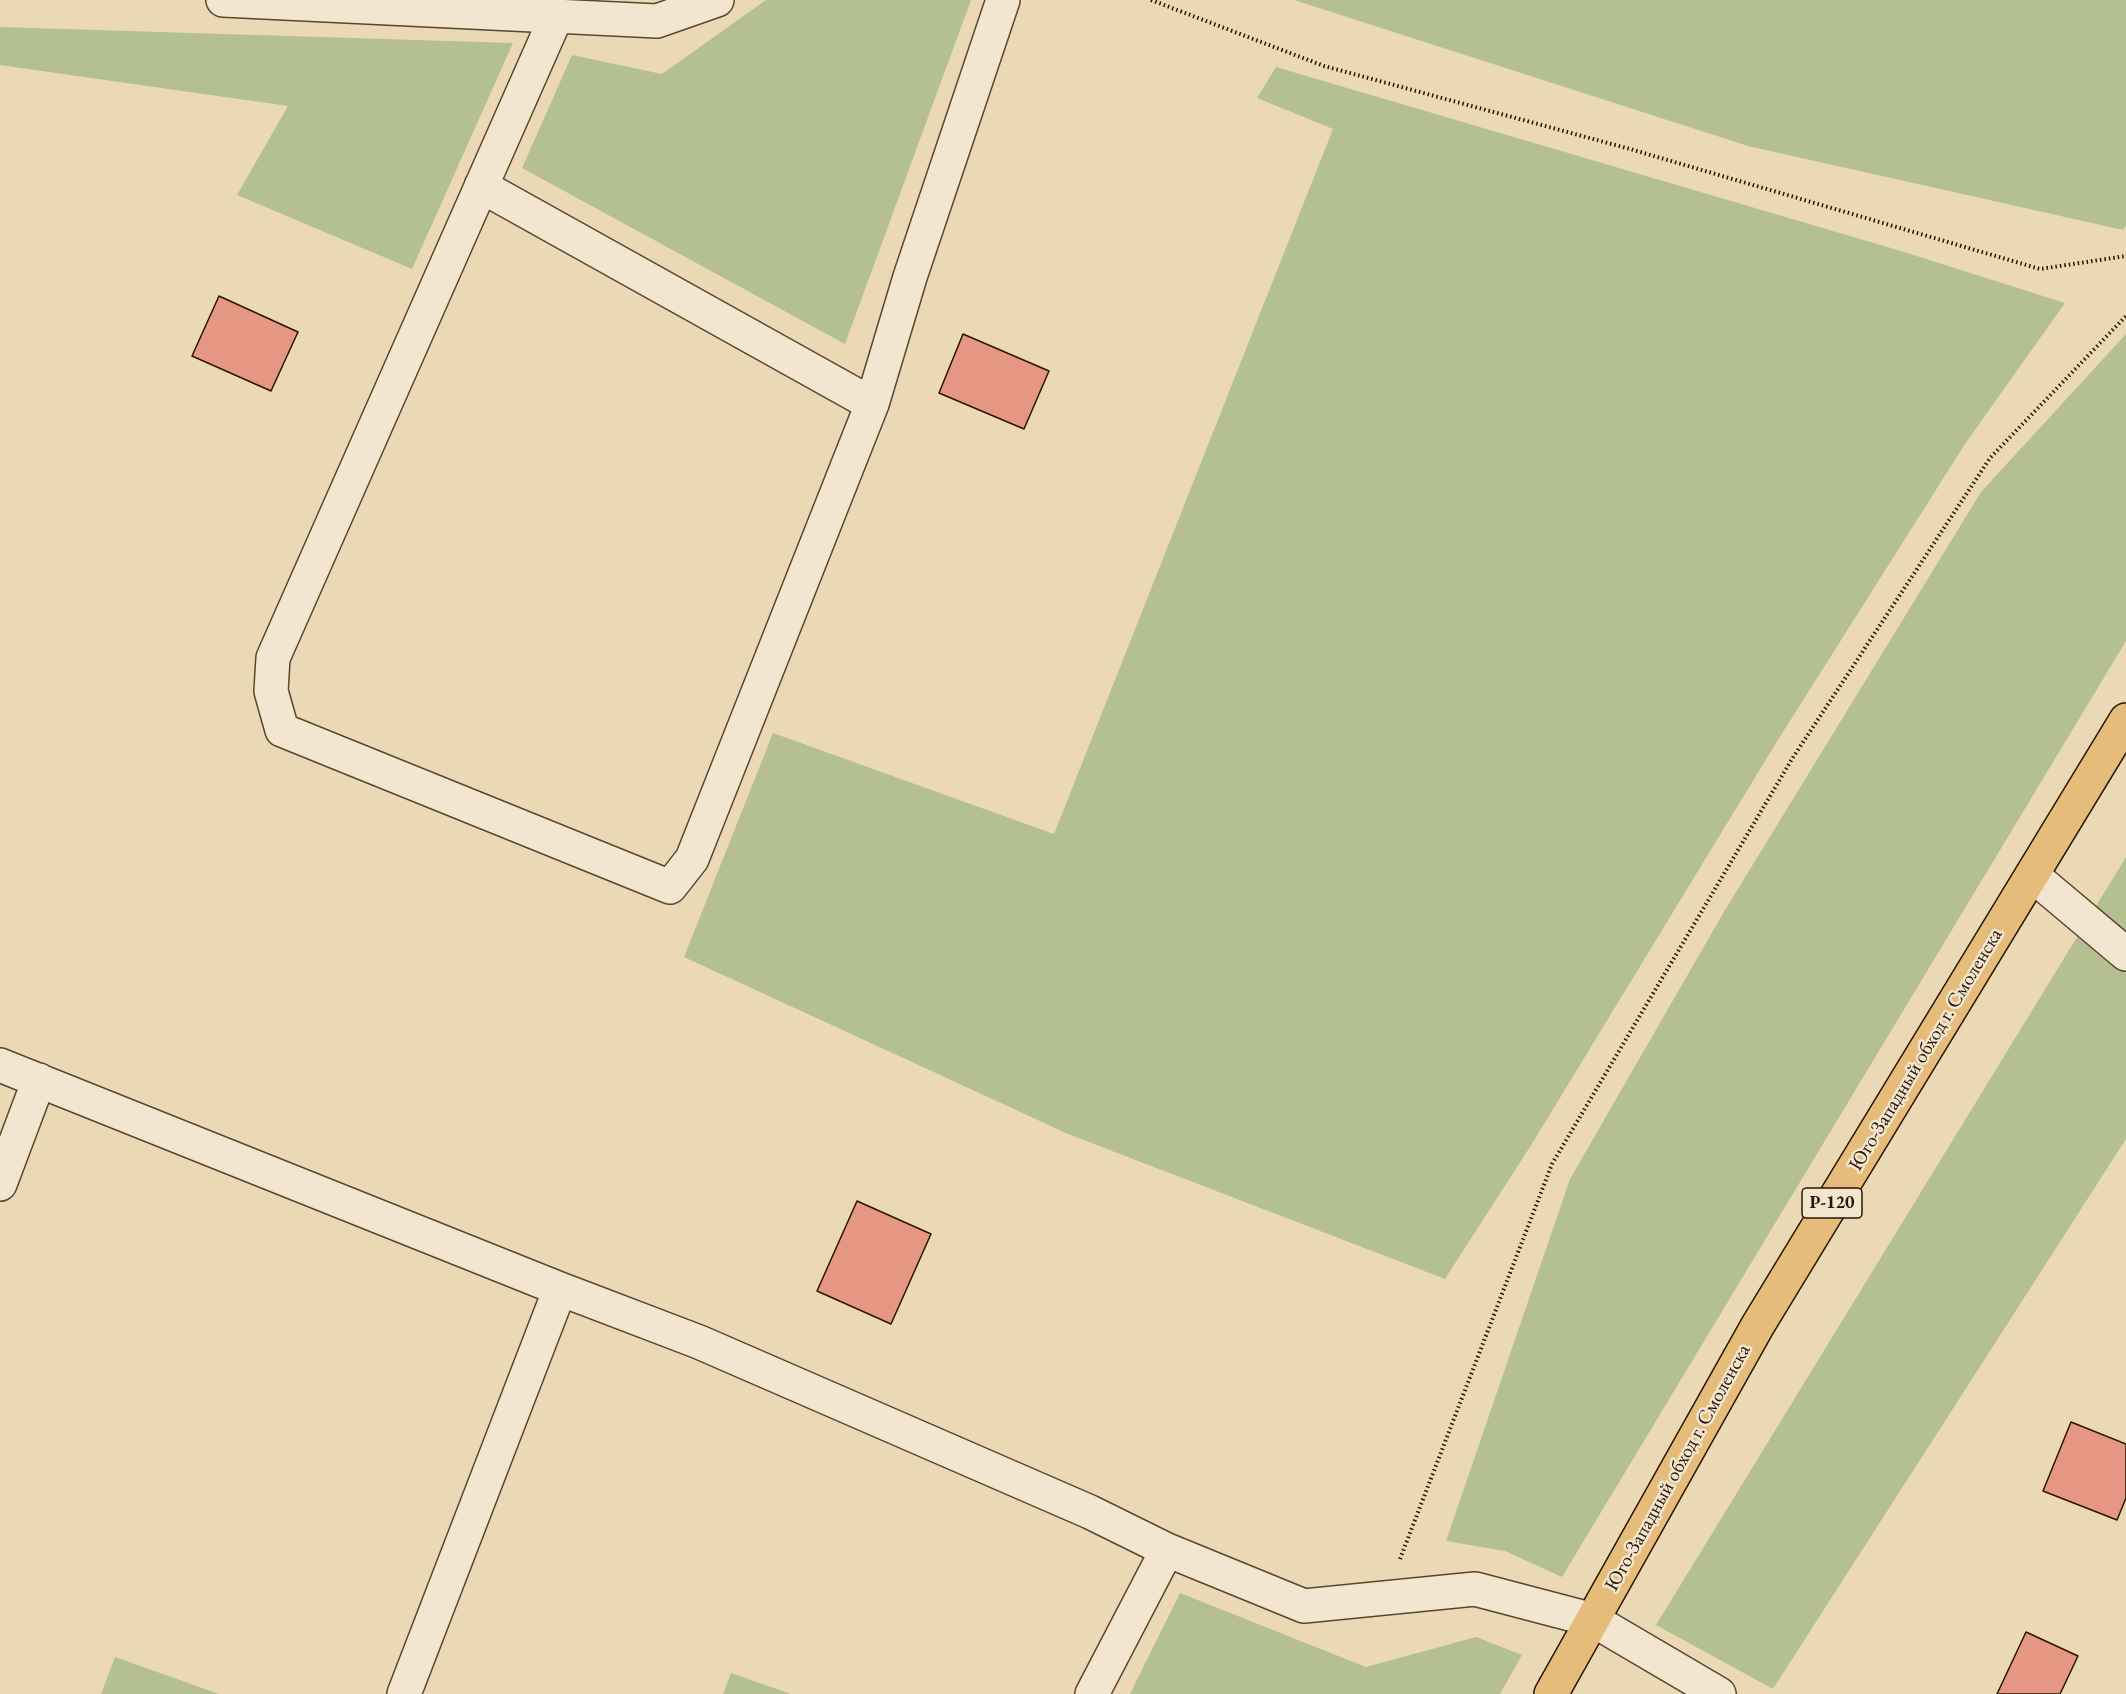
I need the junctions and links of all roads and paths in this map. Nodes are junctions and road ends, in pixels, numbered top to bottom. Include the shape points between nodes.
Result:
1 (223, 0) edge
2 (717, 0) edge
3 (1003, 0) edge
4 (1151, 0) edge
5 (556, 17) junction
6 (481, 186) junction
7 (2126, 256) edge
8 (2126, 316) edge
9 (872, 404) junction
10 (2126, 720) edge
11 (2032, 874) junction
12 (2126, 954) edge
13 (0, 1065) edge
14 (39, 1080) junction
15 (0, 1184) edge
16 (560, 1289) junction
17 (1167, 1550) junction
18 (1386, 1598) junction
19 (1593, 1620) junction
20 (1699, 1689) edge
21 (404, 1694) edge
22 (1092, 1694) edge
23 (1551, 1694) edge

1 - 5 street
2 - 5 street via 657,21
3 - 9 street via 910,277
4 - 7 path via 1324,66 1630,149 2040,269
5 - 6 street
6 - 9 street
6 - 9 street via 273,658 271,691 282,730 670,887 692,859
8 - 18 path via 1989,458 1792,759 1552,1164
10 - 11 highway, Юго-Западный обход г. Смоленска / Р-120
11 - 12 street
11 - 19 highway, Юго-Западный обход г. Смоленска / Р-120 via 1758,1325
13 - 14 street
14 - 15 street
14 - 16 street
16 - 17 street via 699,1342 1090,1512
16 - 21 street
17 - 18 street via 1304,1606
17 - 22 street
18 - 19 street via 1475,1589
19 - 20 street
19 - 23 highway, Юго-Западный обход г. Смоленска / Р-120

